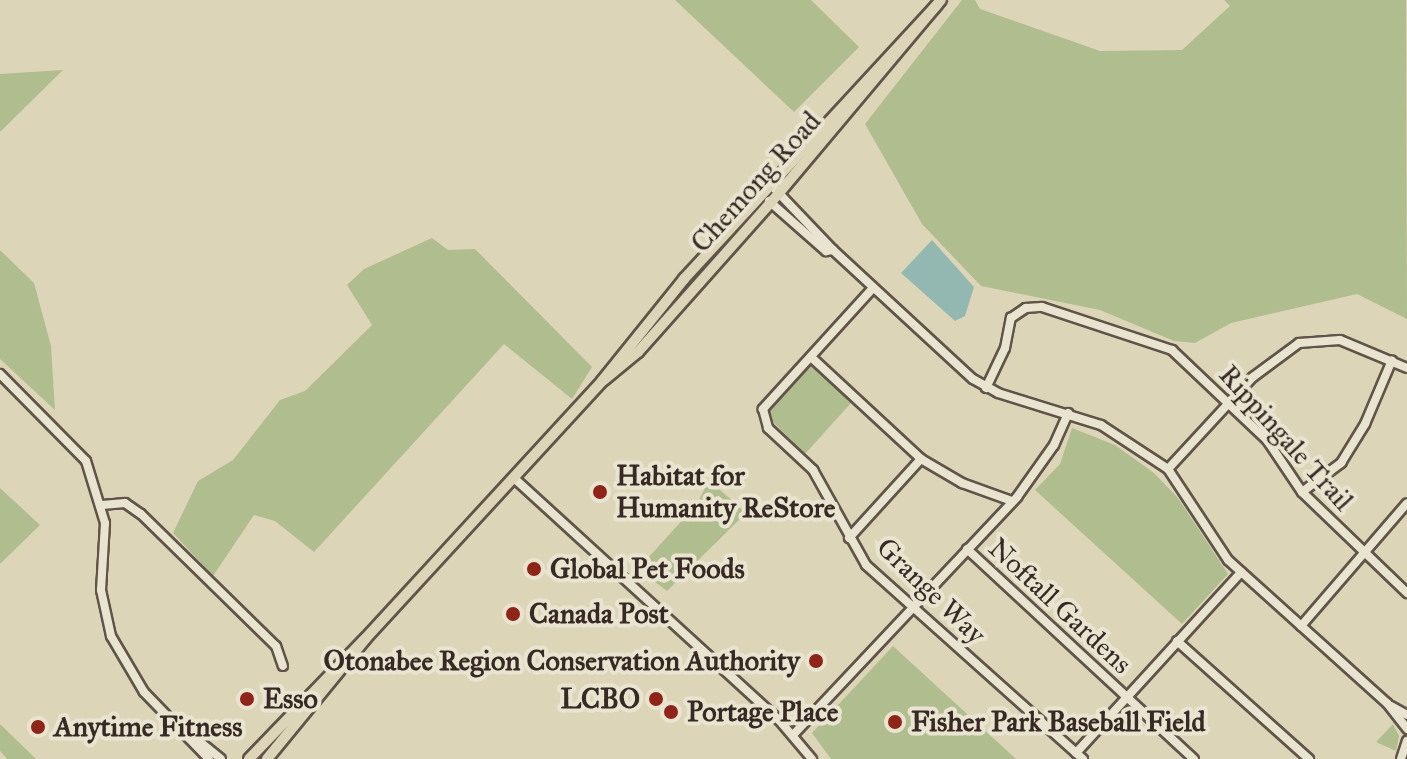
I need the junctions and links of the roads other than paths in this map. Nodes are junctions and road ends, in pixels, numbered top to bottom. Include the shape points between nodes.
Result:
1 (938, 3) edge
2 (770, 184) junction
3 (779, 193) junction
4 (762, 194) junction
5 (771, 202) junction
6 (833, 250) junction
7 (873, 288) junction
8 (811, 357) junction
9 (1392, 360) junction
10 (1407, 368) edge
11 (0, 374) edge
12 (602, 381) junction
13 (986, 388) junction
14 (1229, 402) junction
15 (1068, 413) junction
16 (921, 459) junction
17 (1168, 469) junction
18 (515, 479) junction
19 (1302, 492) junction
20 (1012, 501) junction
21 (1407, 503) edge
22 (102, 505) junction
23 (849, 538) junction
24 (967, 549) junction
25 (1366, 556) junction
26 (1241, 572) junction
27 (1407, 593) edge
28 (913, 607) junction
29 (1301, 626) junction
30 (366, 638) junction
31 (1177, 641) junction
32 (283, 666) dead end
33 (1125, 697) junction
34 (1387, 703) junction
35 (1407, 715) edge
36 (177, 723) junction
37 (1407, 729) edge
38 (793, 735) junction
39 (1407, 741) edge
40 (1407, 754) edge
41 (1079, 756) edge
42 (209, 759) edge
43 (221, 759) edge
44 (249, 759) edge
45 (267, 759) edge
46 (812, 759) edge
47 (1194, 759) edge
48 (1309, 759) edge
49 (1401, 759) edge

1 - 2 main road, Chemong Road
1 - 3 main road, Chemong Road
2 - 3 street
2 - 4 main road, Chemong Road
3 - 5 main road, Chemong Road
3 - 6 street
4 - 5 street
4 - 12 main road, Chemong Road via 644,325
5 - 6 street via 826,251
5 - 12 main road, Chemong Road via 638,352
6 - 7 street
7 - 8 street, Grange Way
7 - 13 street
8 - 16 street
8 - 23 street, Grange Way via 763,409 764,417 768,428 813,470
9 - 10 street
9 - 14 street via 1340,340 1299,343 1264,367
9 - 19 street via 1365,424 1341,463
11 - 22 street via 86,461
12 - 18 main road, Chemong Road
13 - 14 street, Rippingale Trail via 1005,348 1011,318 1026,308 1042,307 1172,350
13 - 15 street
14 - 17 street
14 - 19 street, Rippingale Trail via 1267,440
15 - 17 street via 1138,446
15 - 20 street via 1042,466
16 - 20 street via 962,483
16 - 23 street
17 - 26 street
18 - 30 main road, Chemong Road
18 - 38 street
19 - 25 street, Rippingale Trail
20 - 24 street
21 - 25 street
22 - 32 street via 125,503 141,514 276,646
22 - 36 street via 101,590 111,636 134,678
23 - 28 street, Grange Way via 866,565
24 - 28 street
24 - 33 street, Noftall Gardens
25 - 27 street, Rippingale Trail
25 - 29 street
26 - 29 street
26 - 31 street
28 - 38 street
28 - 41 street, Grange Way
29 - 34 street
30 - 44 main road, Chemong Road
30 - 45 main road, Chemong Road via 325,695
31 - 33 street
31 - 48 street
33 - 41 street
33 - 47 street, Noftall Gardens
34 - 35 street
34 - 37 street
36 - 42 street
36 - 43 street
38 - 46 street
39 - 49 street
40 - 49 street

